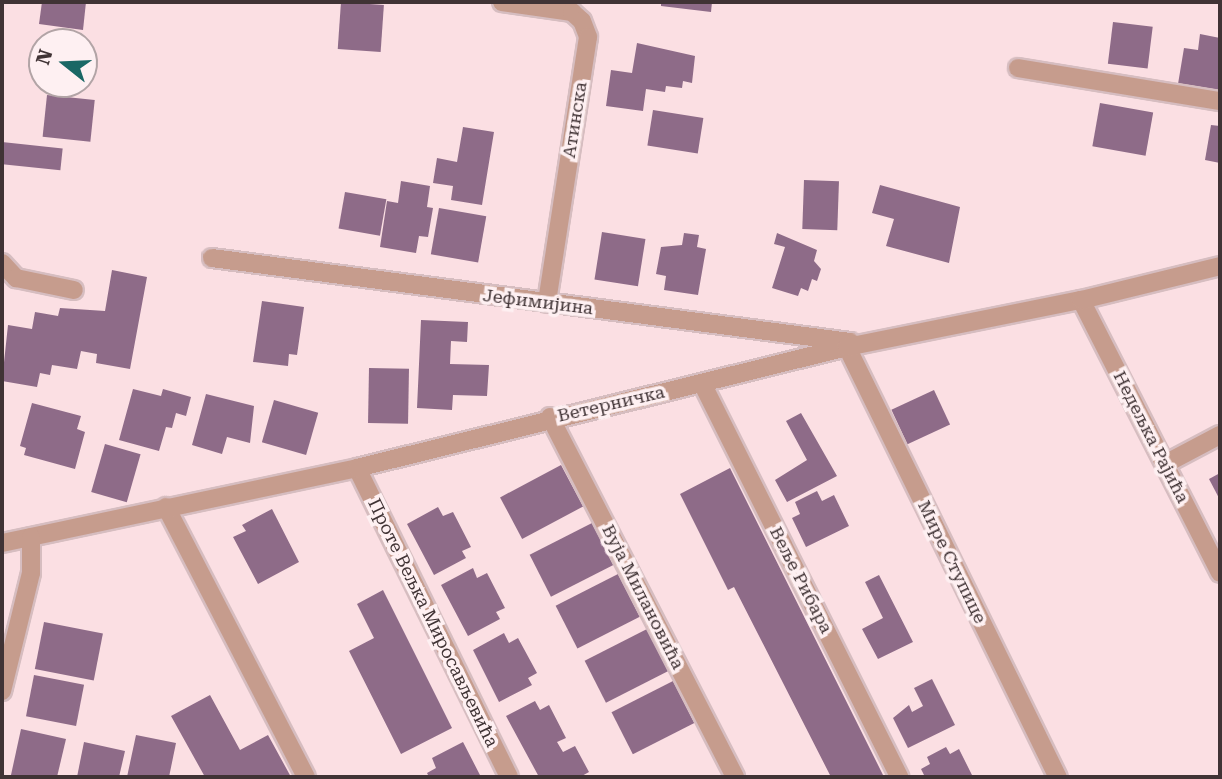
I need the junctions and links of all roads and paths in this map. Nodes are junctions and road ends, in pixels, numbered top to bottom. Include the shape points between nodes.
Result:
1 (502, 2) edge
2 (1018, 68) dead end
3 (1220, 101) edge
4 (212, 258) dead end
5 (2, 263) edge
6 (1220, 266) edge
7 (74, 290) dead end
8 (1082, 300) junction
9 (547, 303) junction
10 (856, 345) junction
11 (702, 383) junction
12 (550, 417) junction
13 (1220, 435) edge
14 (1165, 464) junction
15 (357, 468) junction
16 (166, 507) junction
17 (31, 537) junction
18 (2, 543) edge
19 (1220, 573) edge
20 (2, 691) edge
21 (306, 777) edge
22 (509, 777) edge
23 (735, 777) edge
24 (899, 777) edge
25 (1058, 777) edge

1 - 9 street, Атинска via 572,12 582,21 588,37
2 - 3 street
4 - 9 street, Јефимијина
5 - 7 street via 16,278
6 - 8 street, Ветерничка
8 - 10 street, Ветерничка
8 - 14 street, Недељка Рајића
9 - 10 street, Јефимијина
10 - 11 street, Ветерничка
10 - 25 street, Мире Ступице
11 - 12 street, Ветерничка
11 - 24 street, Веље Рибара
12 - 15 street, Ветерничка
12 - 23 street, Вуја Милановића
13 - 14 street
14 - 19 street, Недељка Рајића
15 - 16 street, Ветерничка
15 - 22 street, Проте Вељка Миросављевића
16 - 17 street, Ветерничка
16 - 21 street
17 - 18 street, Ветерничка
17 - 20 street via 32,573

